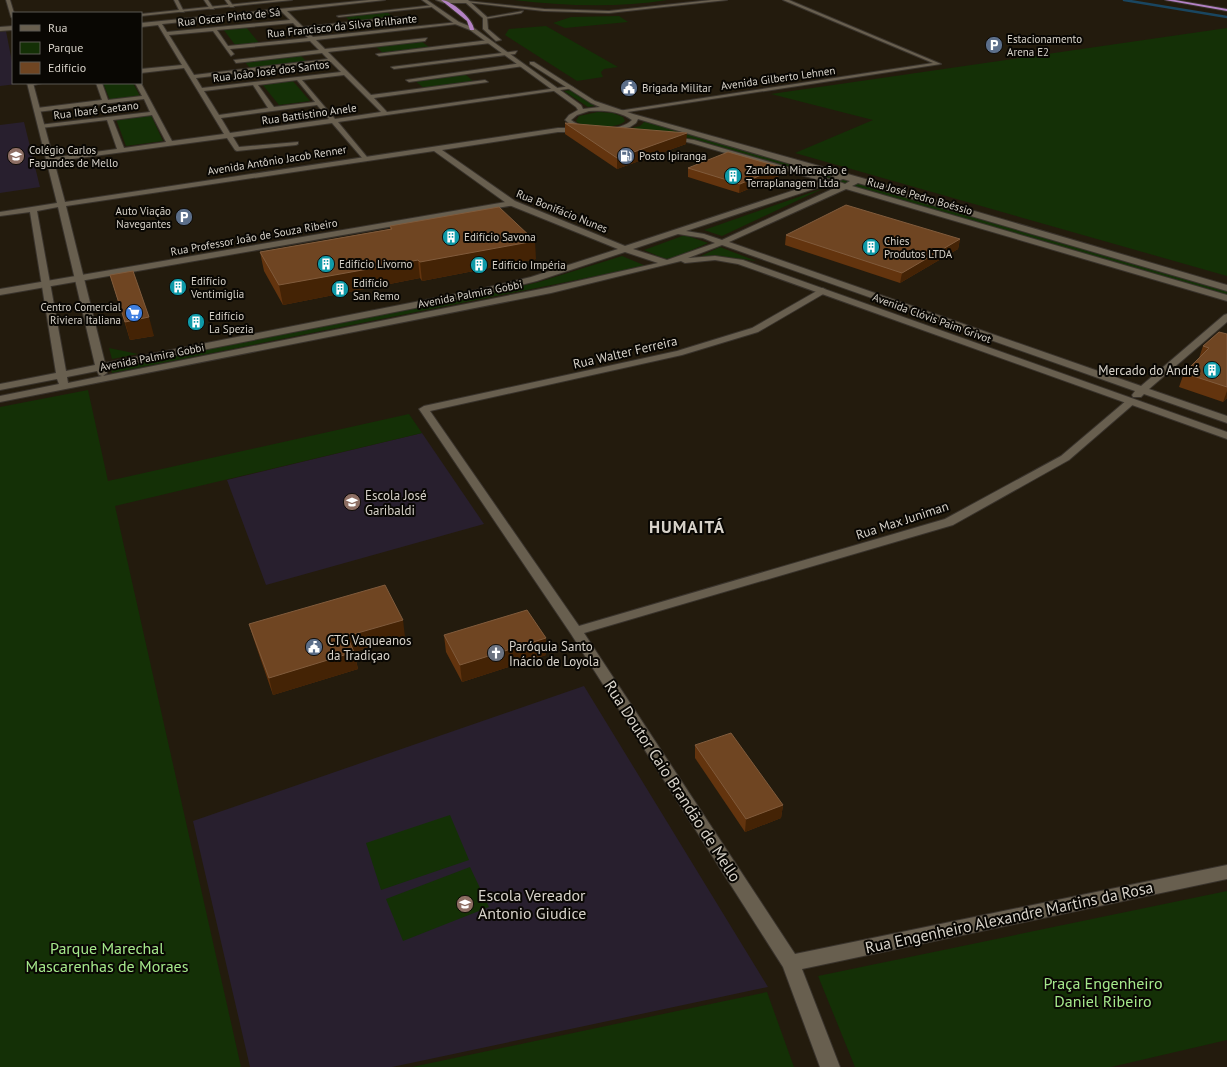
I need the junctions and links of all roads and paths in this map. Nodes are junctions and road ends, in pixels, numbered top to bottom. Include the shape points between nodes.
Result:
1 (8, 0) edge
2 (176, 0) edge
3 (206, 0) edge
4 (227, 0) edge
5 (284, 0) edge
6 (290, 0) edge
7 (383, 0) edge
8 (424, 0) edge
9 (438, 0) edge
10 (459, 0) edge
11 (726, 0) edge
12 (785, 0) edge
13 (1167, 0) edge
14 (1197, 0) edge
15 (444, 1) edge
16 (466, 1) edge
17 (1227, 5) edge
18 (232, 6) junction
19 (326, 6) junction
20 (432, 6) junction
21 (212, 8) junction
22 (283, 10) junction
23 (544, 10) junction
24 (1227, 10) edge
25 (182, 11) junction
26 (387, 11) junction
27 (12, 14) edge
28 (142, 15) edge
29 (339, 16) junction
30 (397, 18) junction
31 (485, 18) junction
32 (294, 21) junction
33 (159, 23) junction
34 (457, 23) junction
35 (348, 24) junction
36 (142, 25) edge
37 (249, 25) junction
38 (12, 28) edge
39 (410, 28) junction
40 (0, 29) edge
41 (214, 29) junction
42 (302, 29) junction
43 (472, 29) junction
44 (254, 30) dead end
45 (166, 34) junction
46 (262, 39) dead end
47 (312, 39) junction
48 (425, 39) junction
49 (490, 39) junction
50 (266, 44) junction
51 (369, 46) junction
52 (436, 47) junction
53 (228, 48) junction
54 (324, 51) junction
55 (515, 52) junction
56 (504, 53) junction
57 (521, 56) dead end
58 (332, 60) junction
59 (527, 60) dead end
60 (236, 61) junction
61 (386, 61) junction
62 (522, 65) junction
63 (186, 66) junction
64 (244, 70) junction
65 (142, 71) edge
66 (399, 71) dead end
67 (472, 72) junction
68 (345, 73) junction
69 (404, 76) dead end
70 (192, 77) junction
71 (298, 78) junction
72 (409, 80) junction
73 (558, 80) junction
74 (545, 81) junction
75 (485, 82) junction
76 (254, 83) junction
77 (30, 84) edge
78 (99, 84) edge
79 (139, 84) edge
80 (491, 87) dead end
81 (571, 88) junction
82 (556, 89) junction
83 (199, 90) junction
84 (421, 90) junction
85 (497, 92) dead end
86 (503, 96) junction
87 (146, 97) junction
88 (369, 97) junction
89 (106, 102) junction
90 (319, 103) junction
91 (272, 109) junction
92 (37, 110) junction
93 (612, 110) junction
94 (581, 111) junction
95 (621, 111) junction
96 (154, 113) junction
97 (386, 113) junction
98 (633, 116) junction
99 (217, 117) junction
100 (109, 118) junction
101 (333, 121) junction
102 (570, 123) junction
103 (41, 126) junction
104 (558, 130) junction
105 (593, 130) junction
106 (603, 130) junction
107 (631, 133) edge
108 (228, 135) junction
109 (661, 136) edge
110 (170, 143) junction
111 (296, 143) dead end
112 (435, 148) junction
113 (121, 150) junction
114 (365, 158) junction
115 (50, 160) junction
116 (845, 176) junction
117 (859, 180) junction
118 (829, 181) junction
119 (848, 187) junction
120 (512, 203) junction
121 (61, 204) junction
122 (33, 209) junction
123 (0, 214) edge
124 (678, 232) junction
125 (721, 243) junction
126 (624, 248) junction
127 (668, 263) junction
128 (80, 278) junction
129 (45, 284) junction
130 (1227, 288) edge
131 (822, 291) junction
132 (0, 292) edge
133 (1227, 298) edge
134 (1227, 317) edge
135 (101, 367) junction
136 (61, 375) junction
137 (103, 378) junction
138 (63, 386) junction
139 (0, 387) edge
140 (1143, 391) junction
141 (0, 399) edge
142 (1131, 402) junction
143 (424, 409) joint
144 (1227, 420) edge
145 (1227, 436) edge
146 (576, 631) junction
147 (1227, 872) edge
148 (791, 963) junction
149 (830, 1067) edge

1 - 27 street
2 - 25 street
3 - 21 street
4 - 18 street
5 - 6 street
5 - 18 street
7 - 19 street
8 - 20 street
9 - 15 street
10 - 16 highway
11 - 23 street via 617,12
12 - 95 street, Avenida Gilberto Lehnen via 938,64
13 - 24 highway
14 - 17 highway
15 - 16 street
15 - 43 highway via 470,20
16 - 23 street
16 - 31 street
18 - 21 street
19 - 22 street
19 - 29 street
20 - 26 street
20 - 34 street
21 - 25 street
22 - 32 street
22 - 33 street
23 - 31 street
25 - 28 street
26 - 29 street
26 - 30 street
29 - 35 street
30 - 35 street
30 - 39 street
31 - 49 street
32 - 37 street, Rua Oscar Pinto de Sá
32 - 42 street
33 - 36 street
33 - 45 street
34 - 39 street, Rua Francisco da Silva Brilhante
34 - 43 street
35 - 42 street
37 - 41 street, Rua Oscar Pinto de Sá
37 - 44 street
38 - 40 street
39 - 47 street, Rua Francisco da Silva Brilhante
39 - 48 street
41 - 45 street, Rua Oscar Pinto de Sá
41 - 53 street
42 - 47 street
43 - 49 street via 482,37
45 - 63 street
46 - 50 street
47 - 50 street, Rua Francisco da Silva Brilhante
47 - 54 street
48 - 51 street
48 - 52 street
49 - 52 street
49 - 55 street
49 - 56 street
50 - 53 street, Rua Francisco da Silva Brilhante
51 - 54 street
51 - 61 street
52 - 61 street
53 - 60 street
54 - 58 street
54 - 60 street
55 - 56 street
55 - 57 street
56 - 61 street
56 - 62 street
58 - 64 street
58 - 68 street
59 - 73 street
60 - 64 street
61 - 66 street
62 - 67 street
62 - 74 street
63 - 65 street
63 - 70 street
64 - 70 street
67 - 72 street
67 - 75 street
68 - 71 street, Rua João José dos Santos
68 - 88 street
69 - 72 street
70 - 83 street
71 - 76 street, Rua João José dos Santos
71 - 90 street
72 - 84 street
73 - 74 street
73 - 81 street
74 - 82 street
75 - 80 street
75 - 84 street
76 - 83 street, Rua João José dos Santos
76 - 91 street
77 - 92 street
78 - 89 street
79 - 87 street
81 - 82 street, Rua Battistino Anele
81 - 93 street
82 - 86 street, Rua Battistino Anele
82 - 94 street via 579,106
83 - 99 street
84 - 88 street
85 - 86 street
86 - 97 street, Rua Battistino Anele
87 - 89 street
87 - 96 street
88 - 97 street
89 - 92 street
90 - 91 street
90 - 101 street
91 - 99 street
92 - 103 street
93 - 94 street
93 - 95 street
94 - 102 street, Avenida Antônio Jacob Renner via 570,116
95 - 98 street, Rua José Pedro Boéssio
96 - 100 street, Rua Ibaré Caetano
96 - 110 street
97 - 101 street, Rua Battistino Anele
98 - 106 street via 634,122 630,125
98 - 116 street, Rua José Pedro Boéssio
99 - 108 street
100 - 103 street, Rua Ibaré Caetano
100 - 113 street
101 - 108 street, Rua Battistino Anele
101 - 114 street
102 - 104 street, Avenida Antônio Jacob Renner
102 - 105 street
103 - 115 street
104 - 105 street, Avenida Antônio Jacob Renner
104 - 112 street, Avenida Antônio Jacob Renner
105 - 106 street, Avenida Antônio Jacob Renner
106 - 107 street
108 - 110 street, Rua Battistino Anele
108 - 111 street via 238,150
109 - 118 street, Rua José Pedro Boéssio via 692,141
110 - 113 street, Rua Battistino Anele
112 - 114 street, Avenida Antônio Jacob Renner
112 - 120 street, Rua Bonifácio Nunes
113 - 115 street, Rua Battistino Anele
114 - 121 street, Avenida Antônio Jacob Renner
115 - 121 street
116 - 117 street, Rua José Pedro Boéssio
116 - 118 street, Avenida Palmira Gobbi
117 - 119 street, Avenida Palmira Gobbi
117 - 130 street, Rua José Pedro Boéssio
118 - 119 street, Rua José Pedro Boéssio
118 - 124 street, Avenida Palmira Gobbi
119 - 125 street, Avenida Palmira Gobbi
119 - 133 street, Rua José Pedro Boéssio
120 - 126 street, Rua Bonifácio Nunes
120 - 128 street, Rua Professor João de Souza Ribeiro
121 - 122 street, Avenida Antônio Jacob Renner
121 - 128 street
122 - 123 street, Avenida Antônio Jacob Renner
122 - 129 street
124 - 125 street, Avenida Clóvis Paim Grivot via 704,236
124 - 126 street, Avenida Palmira Gobbi
125 - 127 street, Avenida Palmira Gobbi
125 - 140 street, Avenida Clóvis Paim Grivot
126 - 127 street, Avenida Clóvis Paim Grivot
126 - 135 street, Avenida Palmira Gobbi via 534,279 481,292
127 - 131 street, Avenida Clóvis Paim Grivot via 715,258 740,262
127 - 137 street, Avenida Palmira Gobbi via 551,290
128 - 129 street, Rua Professor João de Souza Ribeiro
128 - 135 street
129 - 132 street, Rua Professor João de Souza Ribeiro
129 - 136 street
131 - 142 street, Avenida Clóvis Paim Grivot
131 - 143 street, Rua Walter Ferreira via 754,330 679,353
134 - 140 street, Rua Max Juniman
135 - 136 street, Avenida Palmira Gobbi
135 - 137 street
136 - 138 street
136 - 139 street, Avenida Palmira Gobbi
137 - 138 street, Avenida Palmira Gobbi
138 - 141 street, Avenida Palmira Gobbi
140 - 142 street, Rua Max Juniman
140 - 144 street, Avenida Clóvis Paim Grivot
142 - 145 street, Avenida Clóvis Paim Grivot
142 - 146 street, Rua Max Juniman via 1065,458 949,522
143 - 146 street, Rua Doutor Caio Brandão de Mello
146 - 148 street, Rua Doutor Caio Brandão de Mello
147 - 148 street, Rua Engenheiro Alexandre Martins da Rosa
148 - 149 street, Rua Doutor Caio Brandão de Mello

